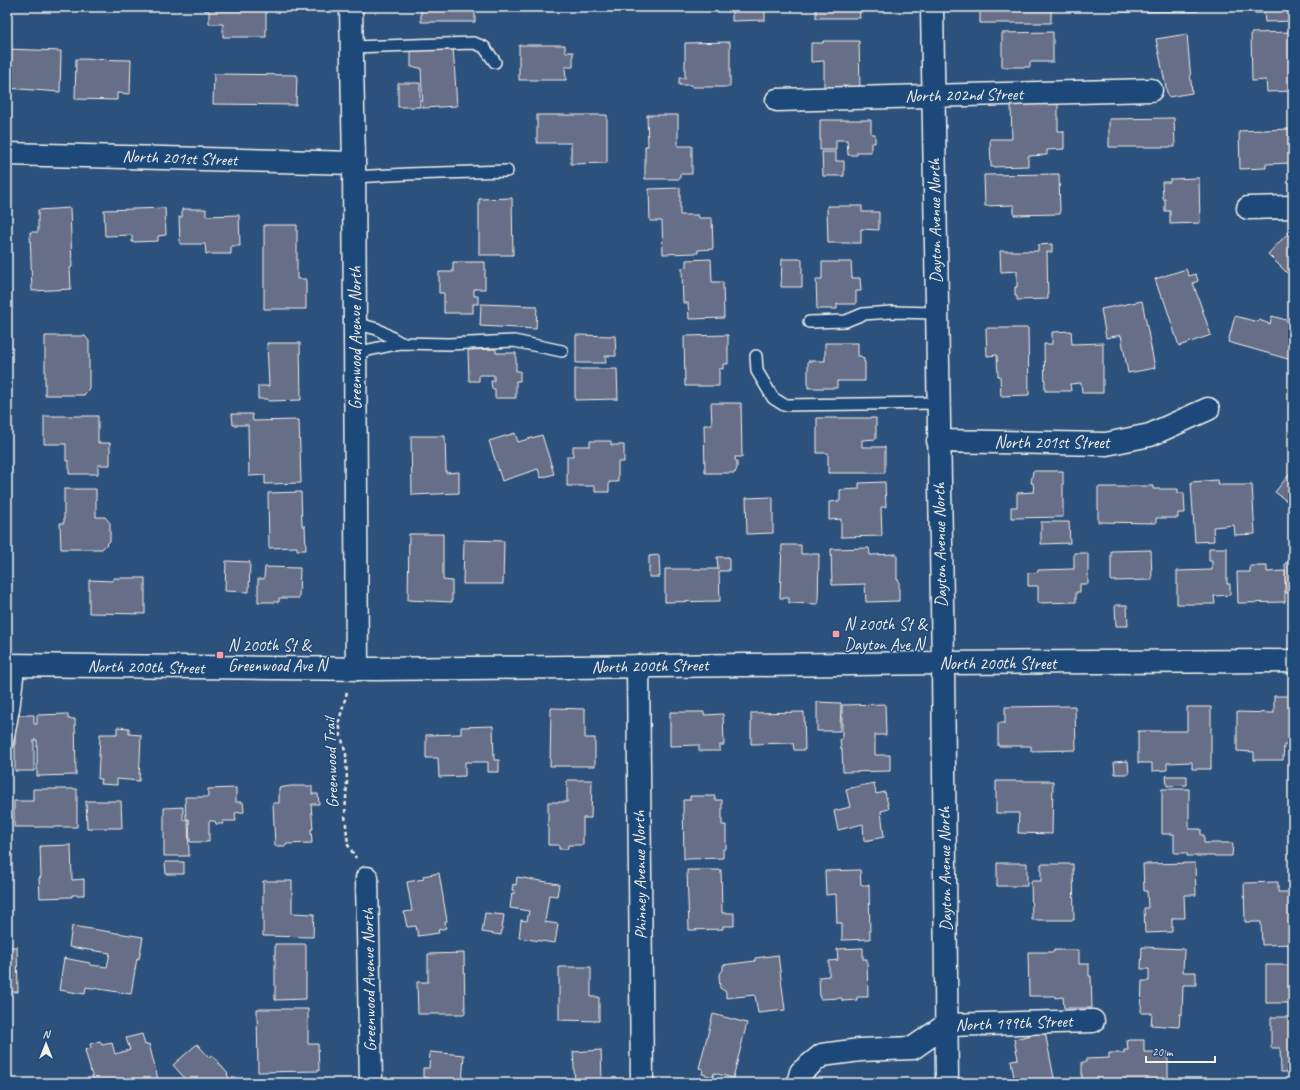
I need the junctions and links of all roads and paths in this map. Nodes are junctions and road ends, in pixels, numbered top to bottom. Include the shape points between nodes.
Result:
1 (351, 7) edge
2 (932, 7) edge
3 (352, 47) junction
4 (495, 62) dead end
5 (1151, 90) dead end
6 (933, 95) junction
7 (777, 100) dead end
8 (7, 154) edge
9 (354, 170) junction
10 (507, 171) dead end
11 (1293, 207) edge
12 (1248, 208) dead end
13 (936, 313) junction
14 (355, 322) junction
15 (809, 322) dead end
16 (401, 342) junction
17 (562, 351) dead end
18 (355, 352) junction
19 (756, 356) dead end
20 (938, 403) junction
21 (1208, 409) dead end
22 (938, 441) junction
23 (1293, 661) edge
24 (943, 663) junction
25 (13, 665) edge
26 (638, 666) junction
27 (357, 669) junction
28 (7, 745) edge
29 (367, 878) joint
30 (1093, 1021) dead end
31 (946, 1025) junction
32 (371, 1083) edge
33 (642, 1083) edge
34 (798, 1083) edge
35 (947, 1083) edge

1 - 3 street, Greenwood Avenue North
2 - 6 street, Dayton Avenue North
3 - 4 lane via 474,43 484,46
3 - 9 street, Greenwood Avenue North
5 - 6 street, North 202nd Street
6 - 7 street, North 202nd Street
6 - 13 street, Dayton Avenue North
8 - 9 street, North 201st Street
9 - 10 lane via 408,174
9 - 14 street, Greenwood Avenue North
11 - 12 street
13 - 15 lane via 863,314 846,321
13 - 20 street, Dayton Avenue North
14 - 16 lane via 377,329
14 - 18 street, Greenwood Avenue North
16 - 17 lane via 448,344 514,341
16 - 18 lane
18 - 27 street, Greenwood Avenue North
19 - 20 lane via 757,371 773,398 784,405
20 - 22 street, Dayton Avenue North
21 - 22 street, North 201st Street via 1150,434 1106,444
22 - 24 street, Dayton Avenue North
23 - 24 street, North 200th Street
24 - 26 street, North 200th Street
24 - 31 street, Dayton Avenue North
25 - 27 street, North 200th Street
25 - 28 lane via 14,706
26 - 27 street, North 200th Street
26 - 33 street, Phinney Avenue North
27 - 29 path, Greenwood Trail via 339,721 340,736 346,754 345,815 348,845
29 - 32 street, Greenwood Avenue North
30 - 31 street, North 199th Street
31 - 34 street, North 199th Street via 914,1048 860,1050 822,1056 801,1072
31 - 35 street, Dayton Avenue North

